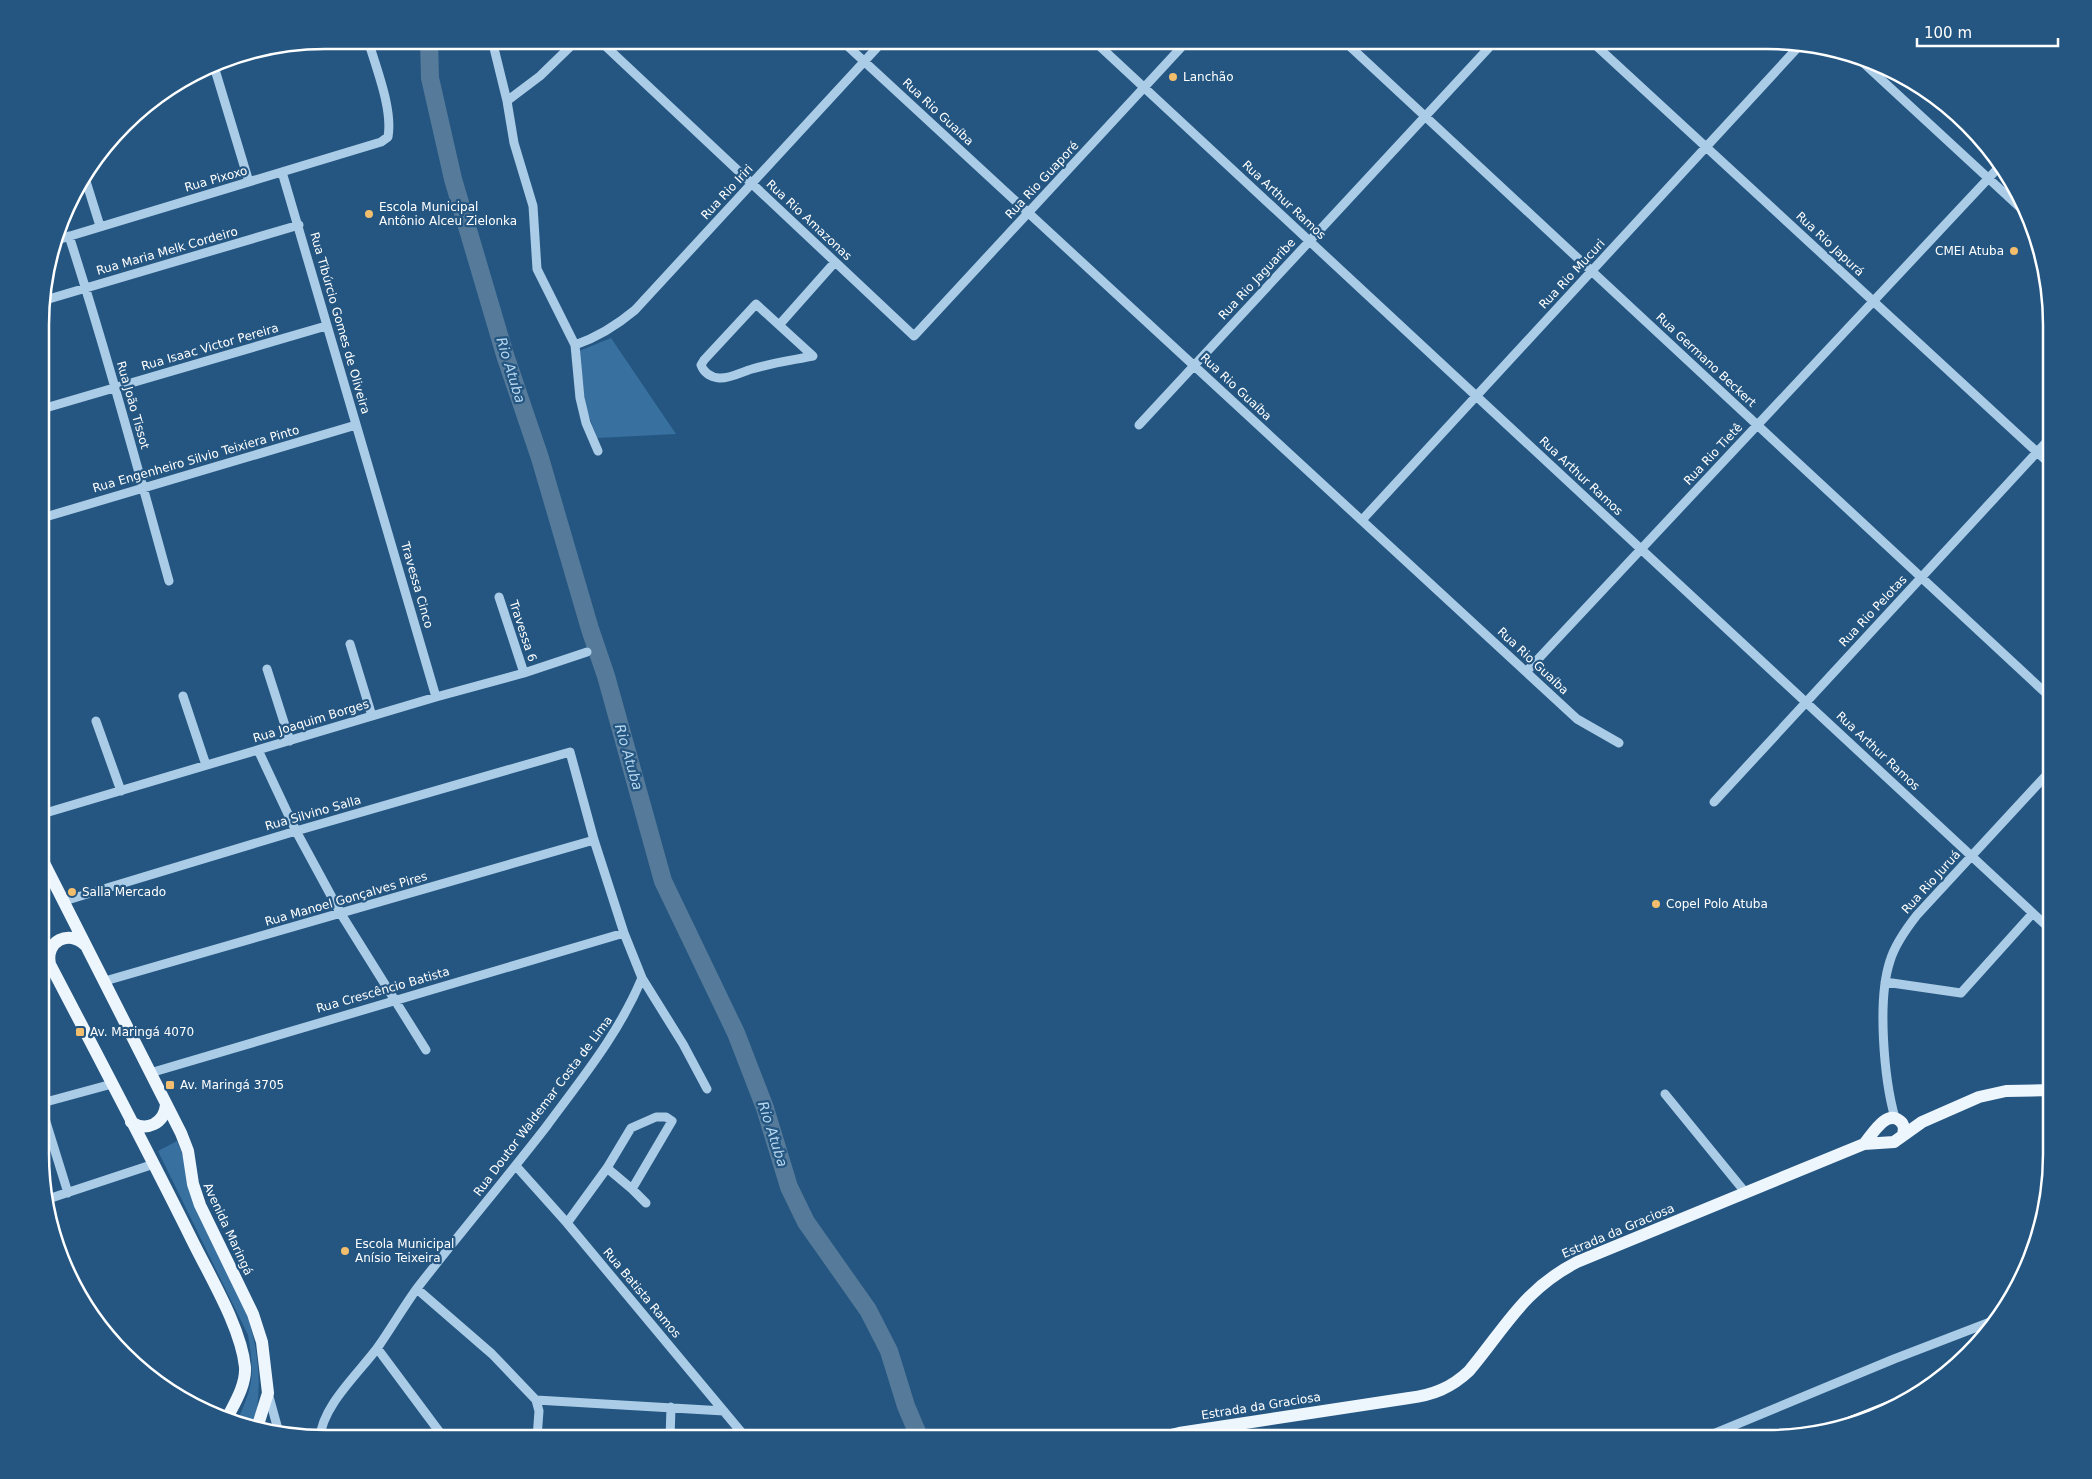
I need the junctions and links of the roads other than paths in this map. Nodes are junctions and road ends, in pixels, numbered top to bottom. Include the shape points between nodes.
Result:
1 (370, 49) edge
2 (494, 49) edge
3 (568, 49) edge
4 (609, 49) edge
5 (850, 49) edge
6 (876, 49) edge
7 (1103, 49) edge
8 (1180, 49) edge
9 (1353, 49) edge
10 (1488, 49) edge
11 (1601, 49) edge
12 (1796, 50) edge
13 (864, 62) junction
14 (1869, 68) edge
15 (216, 71) edge
16 (1144, 88) junction
17 (508, 101) junction
18 (1425, 117) junction
19 (1707, 147) junction
20 (1996, 170) edge
21 (282, 172) junction
22 (1988, 179) junction
23 (249, 182) junction
24 (752, 184) junction
25 (87, 185) edge
26 (2015, 203) edge
27 (1028, 212) junction
28 (299, 225) junction
29 (100, 226) junction
30 (69, 236) junction
31 (62, 238) edge
32 (1309, 241) junction
33 (835, 262) junction
34 (1592, 271) junction
35 (86, 288) junction
36 (50, 299) edge
37 (1874, 301) junction
38 (780, 324) junction
39 (326, 326) junction
40 (914, 336) joint
41 (575, 345) junction
42 (1194, 366) junction
43 (115, 388) junction
44 (1476, 396) junction
45 (49, 407) edge
46 (356, 425) junction
47 (1139, 425) dead end
48 (1758, 425) junction
49 (2043, 446) edge
50 (598, 451) dead end
51 (2038, 452) junction
52 (2043, 457) edge
53 (374, 480) joint
54 (144, 487) junction
55 (49, 516) edge
56 (1362, 520) junction
57 (1641, 549) junction
58 (1922, 577) junction
59 (168, 581) dead end
60 (499, 597) dead end
61 (350, 644) dead end
62 (587, 652) dead end
63 (267, 669) dead end
64 (1526, 672) junction
65 (524, 673) junction
66 (2043, 690) edge
67 (183, 696) dead end
68 (436, 697) junction
69 (1806, 702) junction
70 (372, 716) junction
71 (96, 721) dead end
72 (290, 741) junction
73 (1619, 743) dead end
74 (258, 750) junction
75 (206, 765) junction
76 (2043, 779) edge
77 (121, 791) junction
78 (1714, 802) dead end
79 (49, 812) edge
80 (296, 831) junction
81 (594, 840) junction
82 (1972, 856) junction
83 (49, 872) edge
84 (64, 901) junction
85 (2034, 913) junction
86 (341, 914) junction
87 (2043, 922) edge
88 (624, 933) junction
89 (86, 945) junction
90 (50, 964) joint
91 (642, 978) junction
92 (105, 981) junction
93 (1885, 982) junction
94 (394, 1000) junction
95 (426, 1050) dead end
96 (150, 1073) junction
97 (112, 1084) junction
98 (707, 1089) dead end
99 (2043, 1090) edge
100 (1664, 1094) dead end
101 (49, 1101) edge
102 (166, 1106) junction
103 (1890, 1121) junction
104 (131, 1122) junction
105 (1922, 1122) junction
106 (49, 1132) edge
107 (1903, 1136) junction
108 (1889, 1142) junction
109 (1864, 1144) junction
110 (154, 1164) junction
111 (516, 1166) junction
112 (607, 1168) junction
113 (632, 1189) junction
114 (1744, 1192) junction
115 (68, 1193) junction
116 (52, 1198) edge
117 (646, 1203) dead end
118 (567, 1223) junction
119 (417, 1289) junction
120 (1984, 1324) edge
121 (377, 1348) junction
122 (268, 1393) junction
123 (536, 1400) junction
124 (671, 1407) junction
125 (724, 1411) junction
126 (229, 1413) edge
127 (259, 1422) edge
128 (278, 1426) edge
129 (322, 1430) edge
130 (438, 1430) edge
131 (538, 1430) edge
132 (670, 1430) edge
133 (740, 1430) edge
134 (1193, 1430) edge
135 (1723, 1430) edge

1 - 21 street, Rua Pixoxo via 387,109 388,137 381,142
2 - 17 street
3 - 17 street
4 - 24 street, Rua Rio Amazonas
5 - 13 street, Rua Rio Guaíba
6 - 13 street, Rua Rio Iriri
7 - 16 street, Rua Arthur Ramos
8 - 16 street, Rua Rio Guaporé
9 - 18 street, Rua Germano Beckert
10 - 18 street, Rua Rio Jaguaribe
11 - 19 street, Rua Rio Japurá
12 - 19 street, Rua Rio Mucuri
13 - 24 street, Rua Rio Iriri
13 - 27 street, Rua Rio Guaíba
14 - 22 street
15 - 23 street
16 - 27 street, Rua Rio Guaporé
16 - 32 street, Rua Arthur Ramos
17 - 41 street via 511,131 533,206 538,269
18 - 32 street, Rua Rio Jaguaribe
18 - 34 street, Rua Germano Beckert
19 - 34 street, Rua Rio Mucuri
19 - 37 street, Rua Rio Japurá
20 - 22 street, Rua Rio Tietê
21 - 23 street, Rua Pixoxo
21 - 28 street, Rua Tibúrcio Gomes de Oliveira
22 - 26 street
22 - 37 street, Rua Rio Tietê
23 - 29 street, Rua Pixoxo
24 - 33 street, Rua Rio Amazonas
24 - 41 street, Rua Rio Iriri via 629,315 598,337
25 - 29 street
27 - 40 street, Rua Rio Guaporé
27 - 42 street, Rua Rio Guaíba
28 - 35 street, Rua Maria Melk Cordeiro
28 - 39 street, Rua Tibúrcio Gomes de Oliveira
29 - 30 street, Rua Pixoxo
30 - 31 street, Rua Pixoxo
30 - 35 street, Rua João Tissot
32 - 42 street, Rua Rio Jaguaribe
32 - 44 street, Rua Arthur Ramos
33 - 38 street
33 - 40 street, Rua Rio Amazonas
34 - 44 street, Rua Rio Mucuri
34 - 48 street, Rua Germano Beckert
35 - 36 street, Rua Maria Melk Cordeiro
35 - 43 street, Rua João Tissot
37 - 48 street, Rua Rio Tietê
37 - 51 street, Rua Rio Japurá
38 - 38 street via 756,304 704,360 703,371 709,376 728,378 813,356
39 - 43 street, Rua Isaac Victor Pereira
39 - 46 street, Rua Tibúrcio Gomes de Oliveira
41 - 50 street via 580,398 586,424
42 - 47 street, Rua Rio Jaguaribe
42 - 56 street, Rua Rio Guaíba
43 - 45 street, Rua Isaac Victor Pereira
43 - 54 street, Rua João Tissot
44 - 56 street, Rua Rio Mucuri
44 - 57 street, Rua Arthur Ramos
46 - 53 street, Rua Tibúrcio Gomes de Oliveira
46 - 54 street, Rua Engenheiro Silvio Teixiera Pinto
48 - 57 street, Rua Rio Tietê
48 - 58 street, Rua Germano Beckert
49 - 51 street, Rua Rio Pelotas
51 - 52 street, Rua Rio Japurá
51 - 58 street, Rua Rio Pelotas
53 - 68 street, Travessa Cinco
54 - 55 street, Rua Engenheiro Silvio Teixiera Pinto
54 - 59 street, Rua João Tissot
56 - 64 street, Rua Rio Guaíba
57 - 64 street, Rua Rio Tietê
57 - 69 street, Rua Arthur Ramos
58 - 66 street, Rua Germano Beckert
58 - 69 street, Rua Rio Pelotas
60 - 65 street, Travessa 6
61 - 70 street
62 - 65 street, Rua Joaquim Borges
63 - 72 street
64 - 73 street, Rua Rio Guaíba via 1577,719
65 - 68 street, Rua Joaquim Borges
67 - 75 street
68 - 70 street, Rua Joaquim Borges
69 - 78 street, Rua Rio Pelotas
69 - 82 street, Rua Arthur Ramos
70 - 72 street, Rua Joaquim Borges
71 - 77 street
72 - 74 street, Rua Joaquim Borges
74 - 75 street, Rua Joaquim Borges
74 - 80 street
75 - 77 street, Rua Joaquim Borges
76 - 82 street, Rua Rio Juruá
77 - 79 street, Rua Joaquim Borges
80 - 81 street, Rua Silvino Salla via 570,752
80 - 84 street, Rua Silvino Salla
80 - 86 street
81 - 86 street, Rua Manoel Gonçalves Pires
81 - 88 street
82 - 85 street, Rua Arthur Ramos
82 - 93 street, Rua Rio Juruá via 1906,930 1890,960
83 - 84 main road, Avenida Maringá
84 - 89 main road, Avenida Maringá
85 - 87 street, Rua Arthur Ramos
85 - 93 street via 1961,993
86 - 92 street, Rua Manoel Gonçalves Pires
86 - 94 street
88 - 91 street
88 - 94 street, Rua Crescêncio Batista
89 - 90 main road via 75,937 62,938 52,946
89 - 92 main road, Avenida Maringá
90 - 97 main road
91 - 98 street
91 - 111 street, Rua Doutor Waldemar Costa de Lima via 630,1008 608,1044
92 - 96 main road, Avenida Maringá
93 - 103 street, Rua Rio Juruá via 1883,1013
94 - 95 street
94 - 96 street, Rua Crescêncio Batista
96 - 102 main road, Avenida Maringá
97 - 101 street
97 - 104 main road
99 - 105 main road via 1992,1094
100 - 114 street
102 - 104 main road via 164,1116 154,1125 145,1127
102 - 122 main road, Avenida Maringá via 188,1152 192,1184 200,1205 254,1314 262,1342
103 - 105 main road
103 - 107 main road via 1904,1130
103 - 108 main road via 1880,1135
103 - 109 main road, Estrada da Graciosa
104 - 110 main road
105 - 107 main road
106 - 115 street
107 - 108 main road, Estrada da Graciosa
108 - 109 main road, Estrada da Graciosa
109 - 114 main road, Estrada da Graciosa
110 - 115 street
110 - 126 main road via 238,1339 245,1368 243,1382
111 - 118 street, Rua Batista Ramos
111 - 119 street, Rua Doutor Waldemar Costa de Lima
112 - 113 street
112 - 113 street via 631,1128 656,1117 666,1116 672,1121
112 - 118 street
113 - 117 street
114 - 134 main road, Estrada da Graciosa via 1560,1270 1523,1302 1469,1371 1438,1392
115 - 116 street
118 - 125 street, Rua Batista Ramos
119 - 121 street, Rua Doutor Waldemar Costa de Lima
119 - 123 street via 492,1354
120 - 135 street
121 - 129 street, Rua Doutor Waldemar Costa de Lima via 330,1410
121 - 130 street
122 - 127 main road, Avenida Maringá
122 - 128 street
123 - 124 street
123 - 131 street
124 - 125 street
124 - 132 street
125 - 133 street, Rua Batista Ramos

